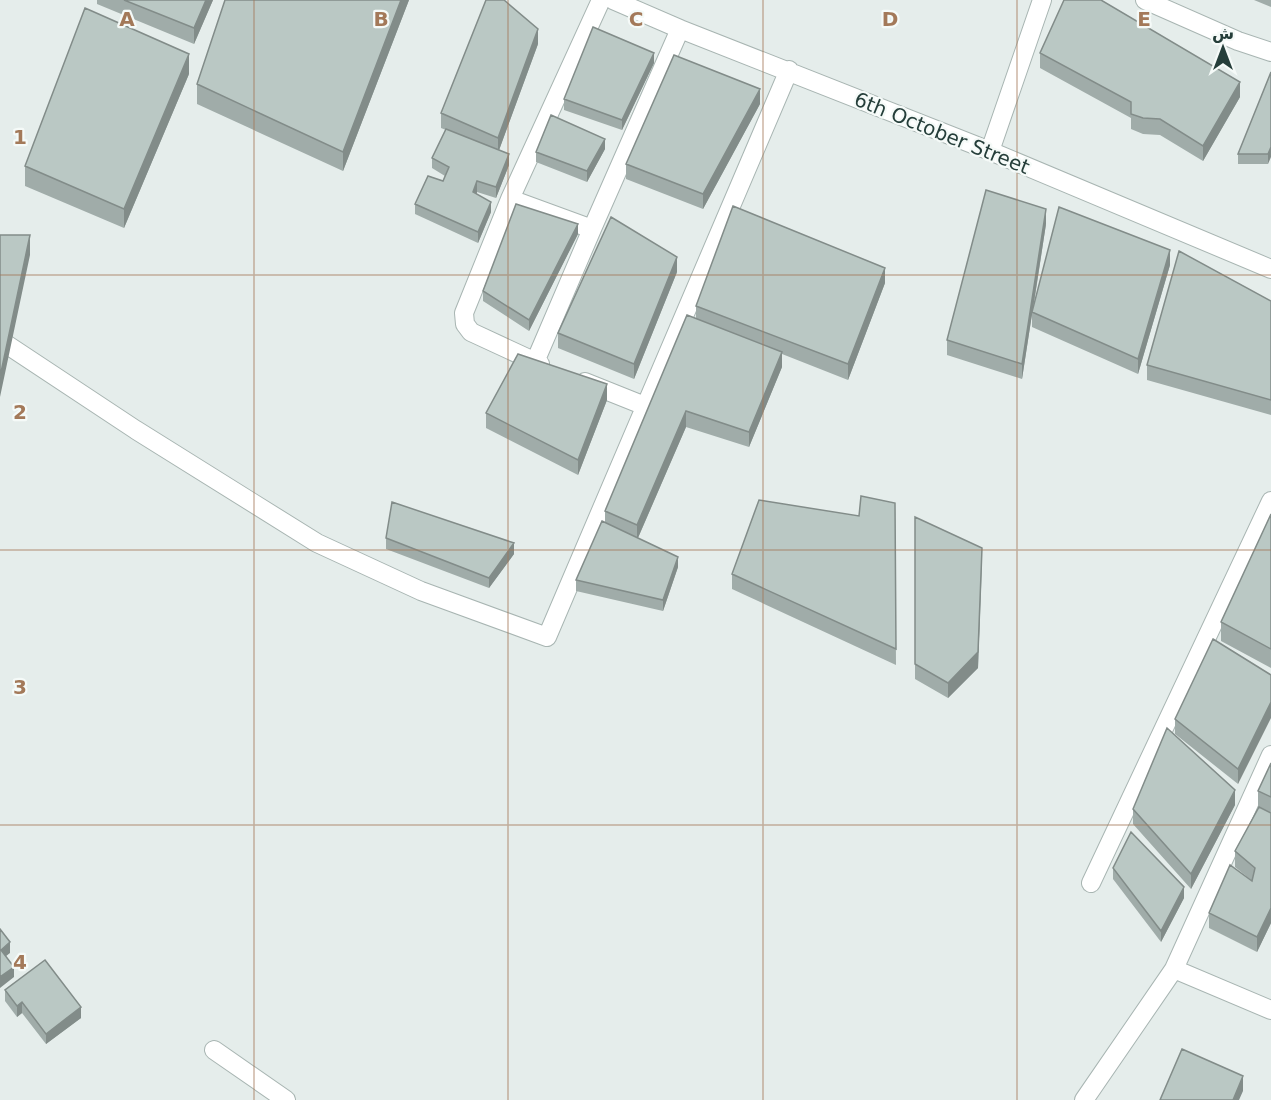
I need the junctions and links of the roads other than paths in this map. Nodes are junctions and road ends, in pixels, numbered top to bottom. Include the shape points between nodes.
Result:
1 (601, 0) edge
2 (613, 0) edge
3 (1042, 0) edge
4 (1145, 0) edge
5 (680, 29) junction
6 (1271, 52) edge
7 (789, 70) junction
8 (990, 151) junction
9 (510, 199) junction
10 (592, 229) junction
11 (1271, 268) edge
12 (0, 340) edge
13 (535, 362) junction
14 (645, 406) junction
15 (1271, 501) edge
16 (1271, 755) edge
17 (1091, 883) dead end
18 (1174, 969) junction
19 (1271, 1010) edge
20 (214, 1050) dead end
21 (286, 1100) edge
22 (1084, 1100) edge

1 - 9 street
2 - 5 street, 6th October Street
3 - 8 street
4 - 6 street
5 - 7 street, 6th October Street
5 - 10 street
7 - 8 street, 6th October Street
7 - 14 street
8 - 11 street, 6th October Street
9 - 10 street
9 - 13 street via 464,313 465,324 471,332
10 - 13 street
12 - 14 street via 317,543 421,591 548,637
13 - 14 street
15 - 17 street
16 - 18 street via 1246,832
18 - 19 street
18 - 22 street
20 - 21 street

